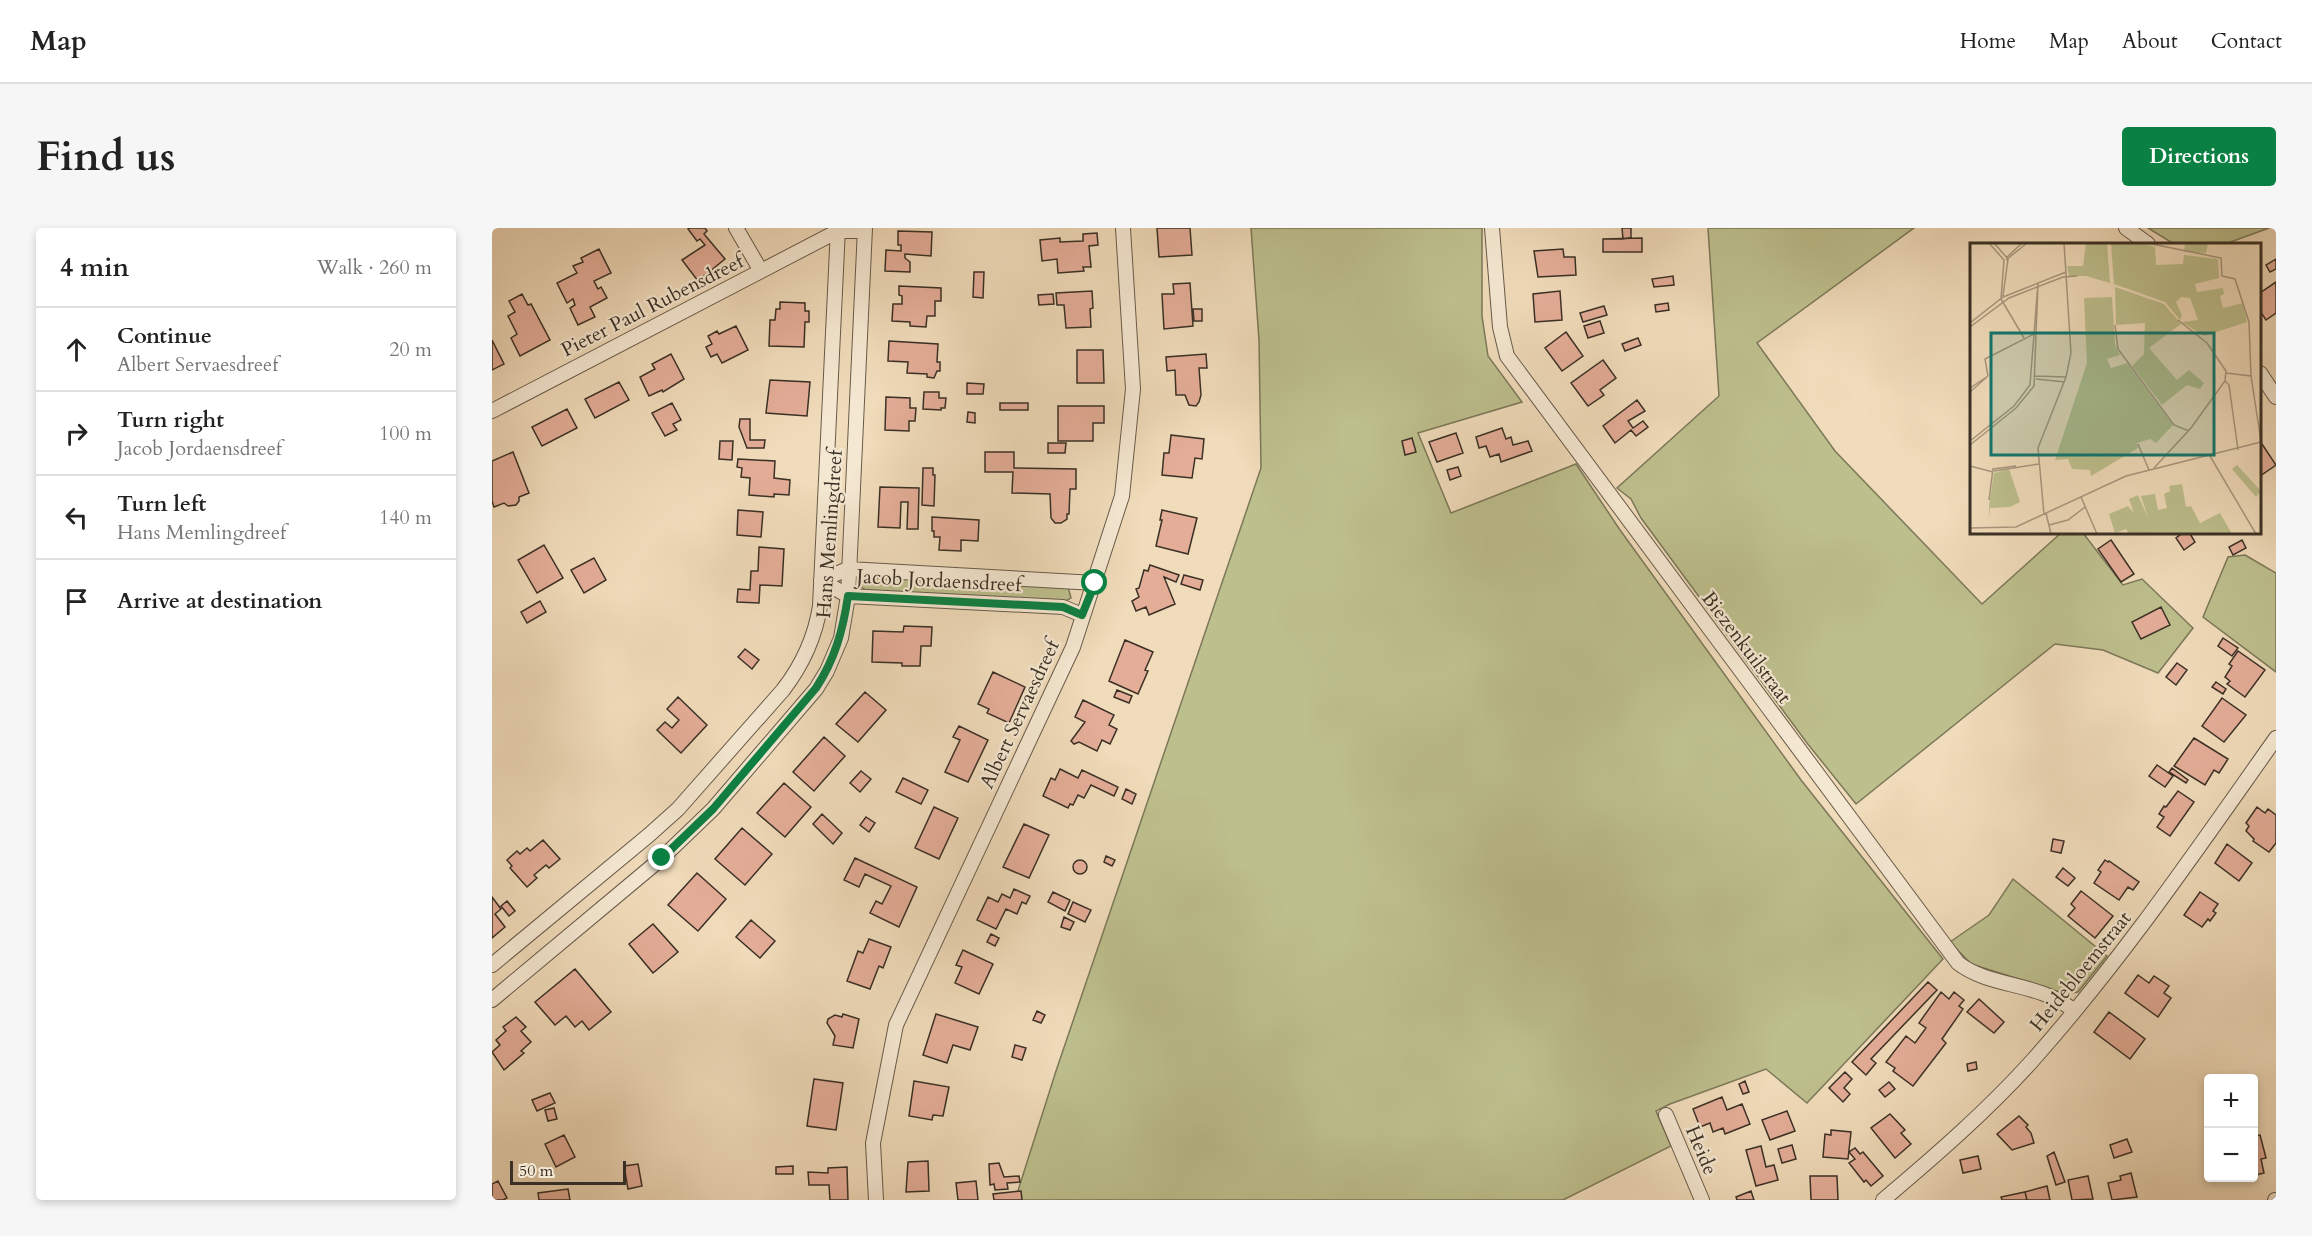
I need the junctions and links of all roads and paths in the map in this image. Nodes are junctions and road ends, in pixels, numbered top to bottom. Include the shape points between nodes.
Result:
1 (736, 228) edge
2 (1123, 228) edge
3 (1492, 228) edge
4 (2126, 228) edge
5 (838, 230) edge
6 (865, 230) edge
7 (2147, 243) edge
8 (761, 271) junction
9 (2261, 376) edge
10 (2276, 397) edge
11 (492, 411) edge
12 (848, 568) junction
13 (821, 580) junction
14 (1095, 583) junction
15 (848, 596) junction
16 (1082, 615) junction
17 (2276, 738) edge
18 (678, 809) junction
19 (696, 827) junction
20 (492, 965) edge
21 (492, 1000) edge
22 (2073, 1010) junction
23 (1666, 1114) dead end
24 (876, 1200) edge
25 (1702, 1200) edge
26 (1882, 1200) edge

1 - 8 street
2 - 14 street, Albert Servaesdreef via 1133,389 1122,496
3 - 22 street, Biezenkuilstraat via 1502,343 1508,356 1849,818 1958,963 1974,973 2048,994
4 - 7 street
5 - 6 street, Pieter Paul Rubensdreef
5 - 8 street, Pieter Paul Rubensdreef
5 - 13 street, Hans Memlingdreef
6 - 12 street, Hans Memlingdreef
8 - 11 street, Pieter Paul Rubensdreef
9 - 10 street
12 - 13 street, Jacob Jordaensdreef
12 - 14 street, Jacob Jordaensdreef
12 - 15 street, Hans Memlingdreef
13 - 15 street, Jacob Jordaensdreef
13 - 18 street, Hans Memlingdreef via 818,623 798,670
14 - 16 street, Albert Servaesdreef
15 - 16 street, Jacob Jordaensdreef via 1063,607
15 - 19 street, Hans Memlingdreef via 841,638 827,672 805,704
16 - 24 street, Albert Servaesdreef via 1073,647 896,1025 873,1143
17 - 22 street, Heidebloemstraat via 2164,896
18 - 19 street
18 - 20 street, Hans Memlingdreef
19 - 21 street, Hans Memlingdreef
22 - 26 street, Heidebloemstraat via 1997,1097
23 - 25 street, Heide

